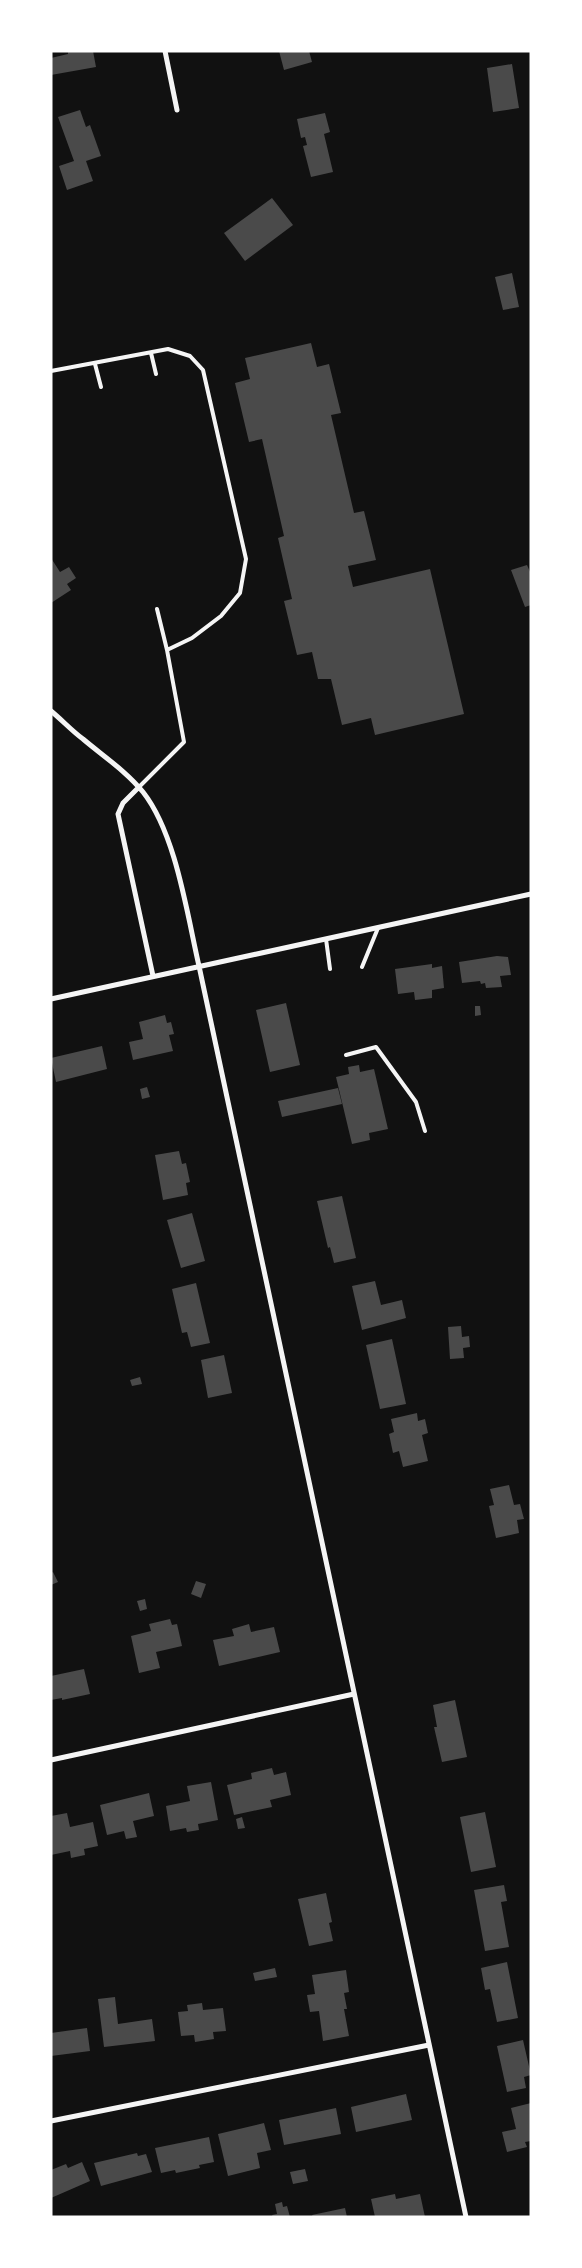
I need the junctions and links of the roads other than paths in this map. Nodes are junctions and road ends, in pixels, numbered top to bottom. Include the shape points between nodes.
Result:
1 (166, 51) edge
2 (178, 110) dead end
3 (151, 352) junction
4 (95, 364) junction
5 (51, 371) edge
6 (156, 374) dead end
7 (101, 387) dead end
8 (157, 609) dead end
9 (167, 650) junction
10 (51, 711) edge
11 (138, 788) junction
12 (531, 894) edge
13 (378, 928) junction
14 (326, 939) junction
15 (199, 966) junction
16 (362, 967) dead end
17 (330, 969) dead end
18 (153, 976) junction
19 (51, 999) edge
20 (346, 1055) dead end
21 (425, 1131) dead end
22 (354, 1694) junction
23 (51, 1760) edge
24 (429, 2044) junction
25 (51, 2121) edge
26 (466, 2217) edge

1 - 2 street
3 - 4 lane
3 - 6 lane
3 - 9 lane via 168,349 190,356 203,370 246,559 240,593 221,616 192,638
4 - 5 lane
4 - 7 lane
8 - 9 lane
9 - 11 lane via 184,742
10 - 11 street via 127,774
11 - 15 street via 164,830 173,853
11 - 18 street via 122,803 118,814
12 - 13 street
13 - 14 street
13 - 16 lane
14 - 15 street
14 - 17 lane
15 - 18 street
15 - 22 street
18 - 19 street
20 - 21 lane via 376,1047 416,1102
22 - 23 street
22 - 24 street
24 - 25 street
24 - 26 street

